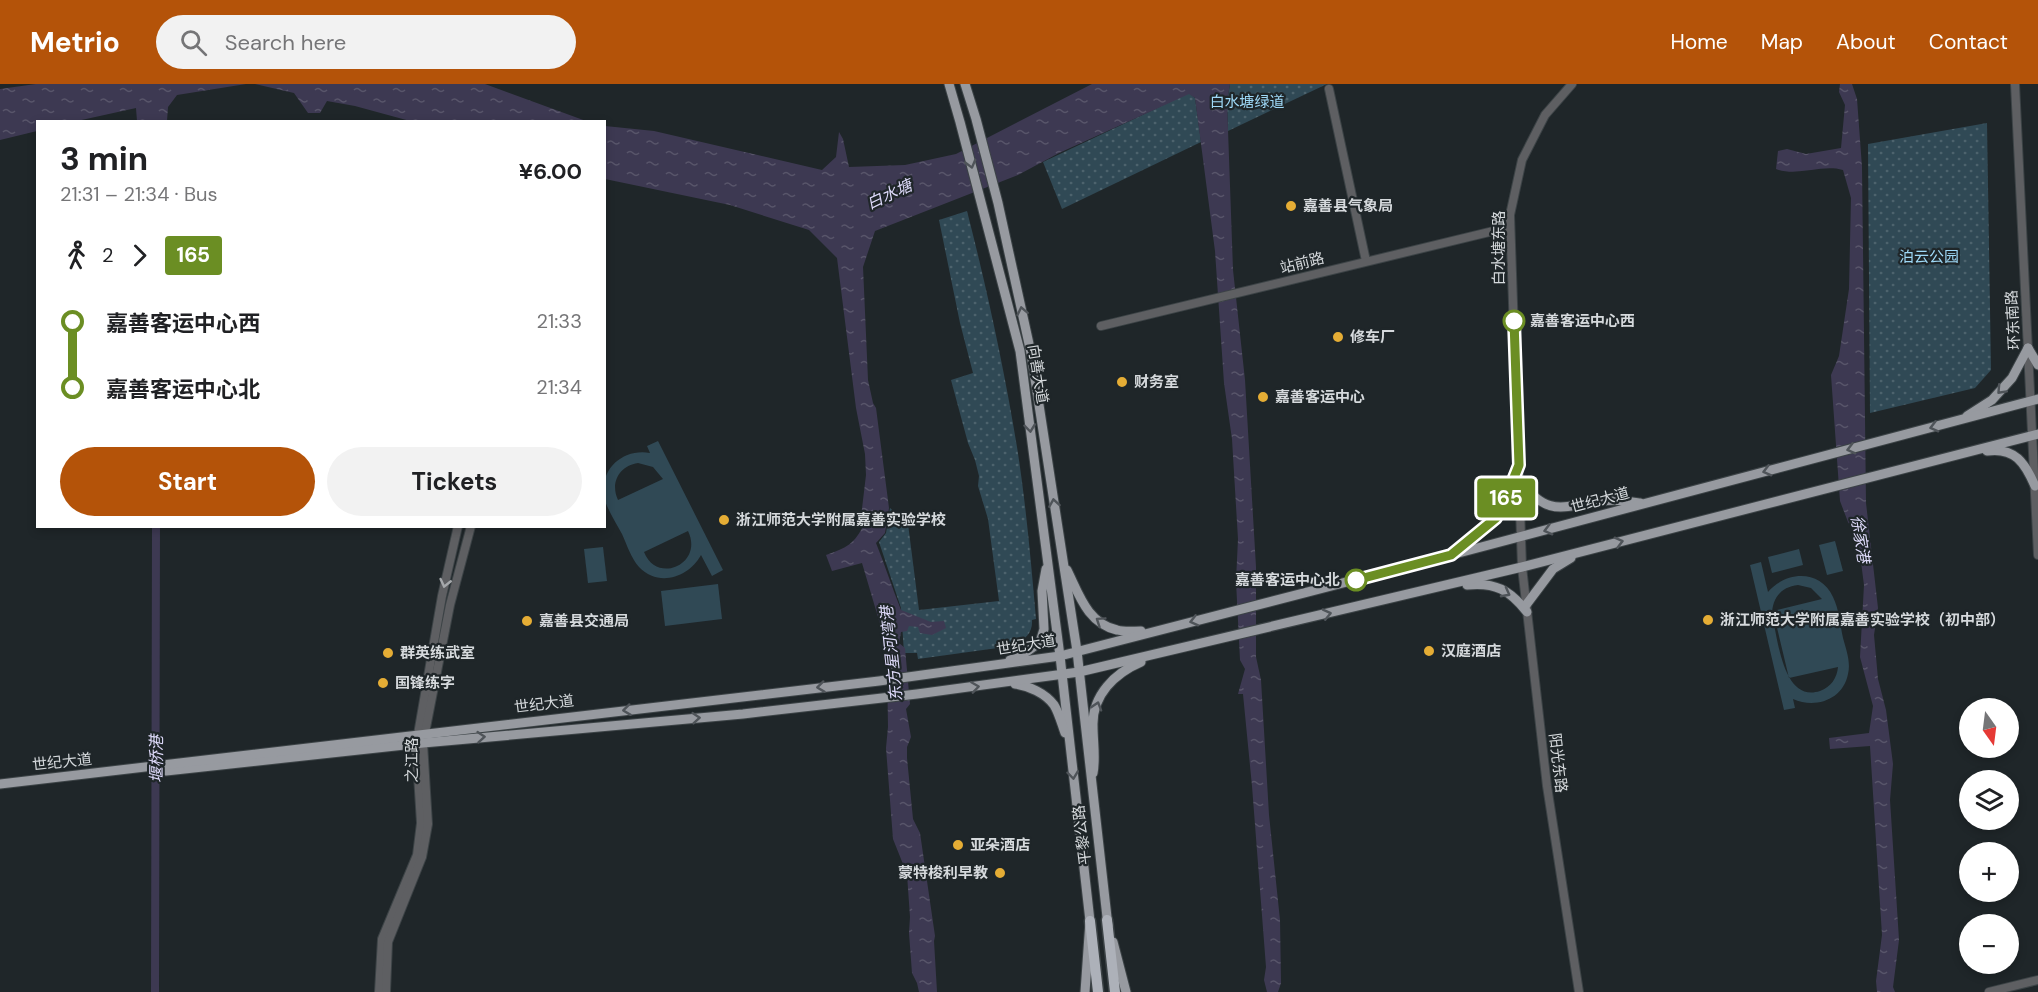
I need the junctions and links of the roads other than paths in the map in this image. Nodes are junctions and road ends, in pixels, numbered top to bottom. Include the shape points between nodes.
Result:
1 (949, 84) edge
2 (965, 84) edge
3 (1572, 84) edge
4 (2015, 84) edge
5 (1329, 89) dead end
6 (1510, 227) junction
7 (1366, 261) junction
8 (1101, 326) dead end
9 (2028, 348) junction
10 (2038, 365) edge
11 (2035, 400) edge
12 (1961, 420) junction
13 (2035, 434) edge
14 (1955, 455) junction
15 (1519, 465) junction
16 (2038, 473) edge
17 (1519, 481) junction
18 (2035, 486) junction
19 (1645, 504) junction
20 (458, 528) edge
21 (470, 528) edge
22 (1521, 537) junction
23 (1581, 552) junction
24 (1451, 555) junction
25 (2038, 555) edge
26 (1047, 560) junction
27 (1063, 561) junction
28 (1522, 567) junction
29 (1409, 595) junction
30 (1526, 609) junction
31 (1155, 631) junction
32 (1077, 651) junction
33 (1161, 653) junction
34 (1059, 656) junction
35 (1001, 664) junction
36 (1079, 672) junction
37 (1062, 675) junction
38 (1000, 683) junction
39 (420, 739) junction
40 (1070, 742) junction
41 (1091, 785) junction
42 (0, 786) edge
43 (1107, 920) junction
44 (1090, 921) junction
45 (2038, 980) edge
46 (380, 992) edge
47 (386, 992) edge
48 (1085, 992) edge
49 (1098, 992) edge
50 (1115, 992) edge
51 (1126, 992) edge
52 (1579, 992) edge
53 (1989, 992) edge

1 -> 26 main road, 向善大道 via 1020,351
27 -> 2 main road, 向善大道 via 1031,353 998,203
3 - 6 street, 白水塘东路 via 1545,115 1522,160
4 - 9 street, 环东南路
5 - 7 street
6 - 7 street, 站前路
6 - 15 street, 白水塘东路
7 - 8 street, 站前路
9 - 10 main road
9 - 11 street, 环东南路
9 -> 12 main road via 2012,378 1992,400
11 - 12 main road, 世纪大道
11 - 13 street, 环东南路
12 -> 19 main road, 世纪大道
13 - 14 main road, 世纪大道
13 - 18 street, 环东南路
14 - 18 main road via 2009,452 2023,464
23 -> 14 main road, 世纪大道
15 - 17 street, 白水塘东路
15 - 24 main road via 1496,518
16 - 18 main road
17 - 19 main road via 1532,496 1553,507 1619,500
17 - 22 street, 白水塘东路
18 - 25 street, 环东南路
19 -> 22 main road, 世纪大道
20 -> 39 street, 之江路 via 442,597
21 - 39 street, 之江路
22 - 24 main road, 世纪大道
22 - 28 street, 阳光东路
23 - 28 main road, 世纪大道
23 - 30 main road via 1553,569
24 -> 31 main road, 世纪大道
26 - 34 main road, 向善大道
26 - 35 main road via 1040,642
31 -> 27 main road via 1118,631 1099,623 1086,610
27 - 32 main road, 向善大道
28 - 29 main road, 世纪大道
28 - 30 street, 阳光东路
29 -> 30 main road via 1424,596 1468,584 1486,584 1510,593
33 -> 29 main road, 世纪大道
30 - 52 street, 阳光东路 via 1547,786
31 - 32 main road, 世纪大道
32 - 34 main road, 世纪大道
32 - 36 main road, 向善大道
33 - 36 main road, 世纪大道
41 -> 33 main road via 1095,763 1093,723 1103,691 1115,676
34 - 35 main road, 世纪大道
34 - 37 main road, 向善大道
35 -> 39 main road, 世纪大道
36 - 37 main road, 世纪大道
36 - 41 main road, 平黎公路
37 - 38 main road, 世纪大道
37 - 40 main road, 平黎公路
39 -> 38 main road, 世纪大道 via 743,714
38 - 40 main road via 1022,685 1046,697
39 - 42 main road, 世纪大道
39 - 46 street, 之江路 via 421,824 417,855 382,939
39 - 47 street, 之江路 via 428,824 422,857 388,942
40 -> 44 main road, 平黎公路
41 - 43 main road, 平黎公路
43 - 50 highway
43 - 51 main road, 平黎公路
44 - 48 main road, 平黎公路
44 - 49 highway
45 - 53 street

